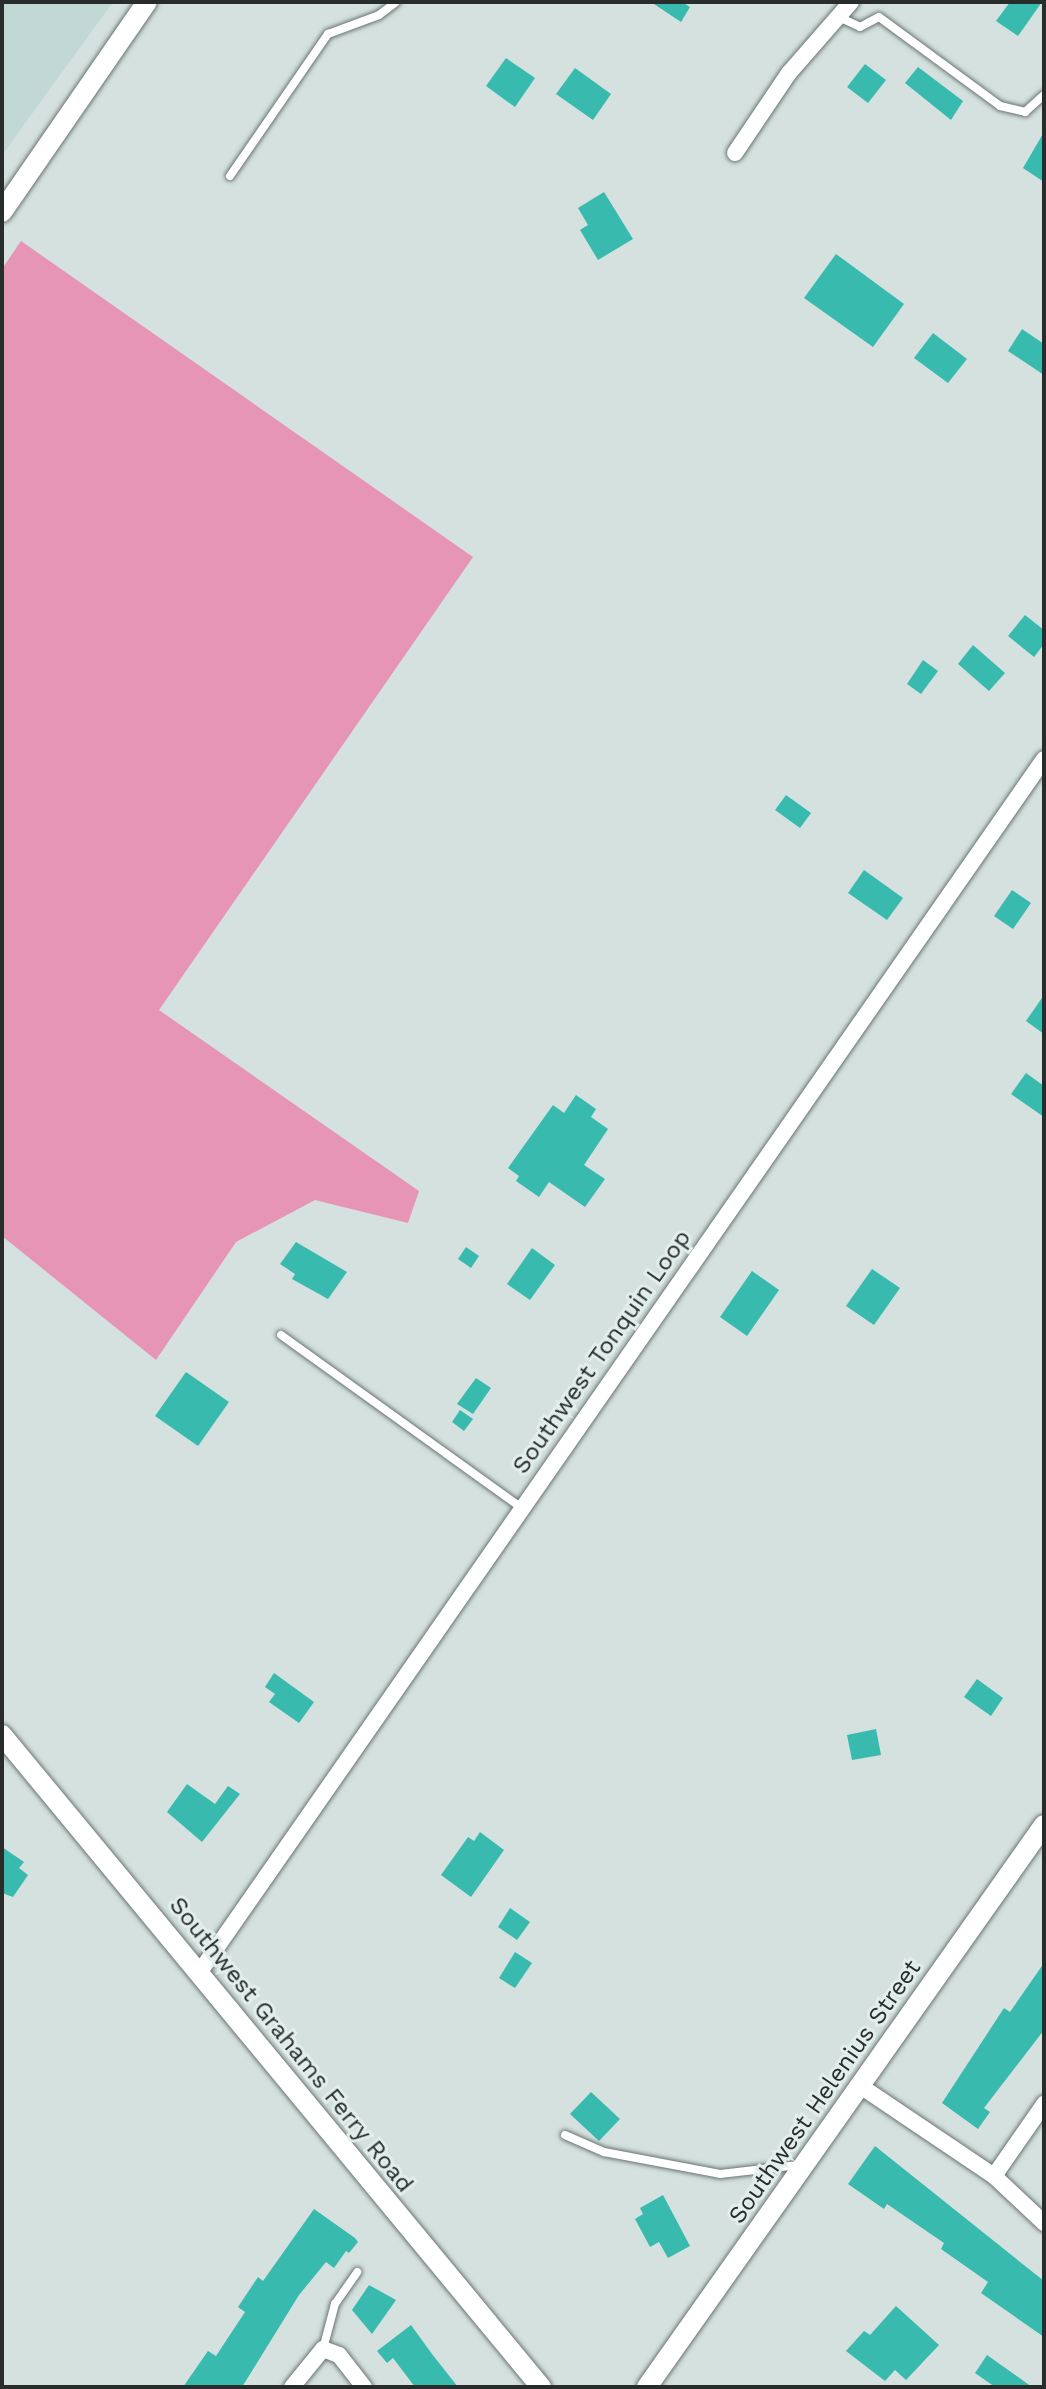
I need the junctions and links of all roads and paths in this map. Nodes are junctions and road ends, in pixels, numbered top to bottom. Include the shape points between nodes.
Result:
1 (147, 2) edge
2 (396, 2) edge
3 (851, 2) edge
4 (841, 18) junction
5 (1044, 95) edge
6 (735, 153) dead end
7 (230, 176) dead end
8 (2, 212) edge
9 (1044, 759) edge
10 (281, 1335) dead end
11 (523, 1508) junction
12 (2, 1735) edge
13 (1044, 1825) edge
14 (199, 1973) junction
15 (862, 2087) junction
16 (1044, 2104) edge
17 (565, 2135) dead end
18 (807, 2164) junction
19 (994, 2176) junction
20 (1044, 2223) edge
21 (357, 2272) dead end
22 (323, 2349) junction
23 (292, 2387) edge
24 (364, 2387) edge
25 (541, 2387) edge
26 (647, 2387) edge

1 - 8 street
2 - 7 lane via 379,15 328,34
3 - 4 street
4 - 5 lane via 860,27 879,17 1000,106 1025,112
4 - 6 street via 789,73
9 - 11 street, Southwest Tonquin Loop
10 - 11 lane
11 - 14 street, Southwest Tonquin Loop
12 - 14 street, Southwest Grahams Ferry Road
13 - 15 street, Southwest Helenius Street
14 - 25 street, Southwest Grahams Ferry Road
15 - 18 street, Southwest Helenius Street
15 - 19 street
16 - 19 street
17 - 18 lane via 604,2152 720,2174
18 - 26 street, Southwest Helenius Street
19 - 20 street
21 - 22 lane via 335,2304
22 - 23 street
22 - 24 street via 339,2355

